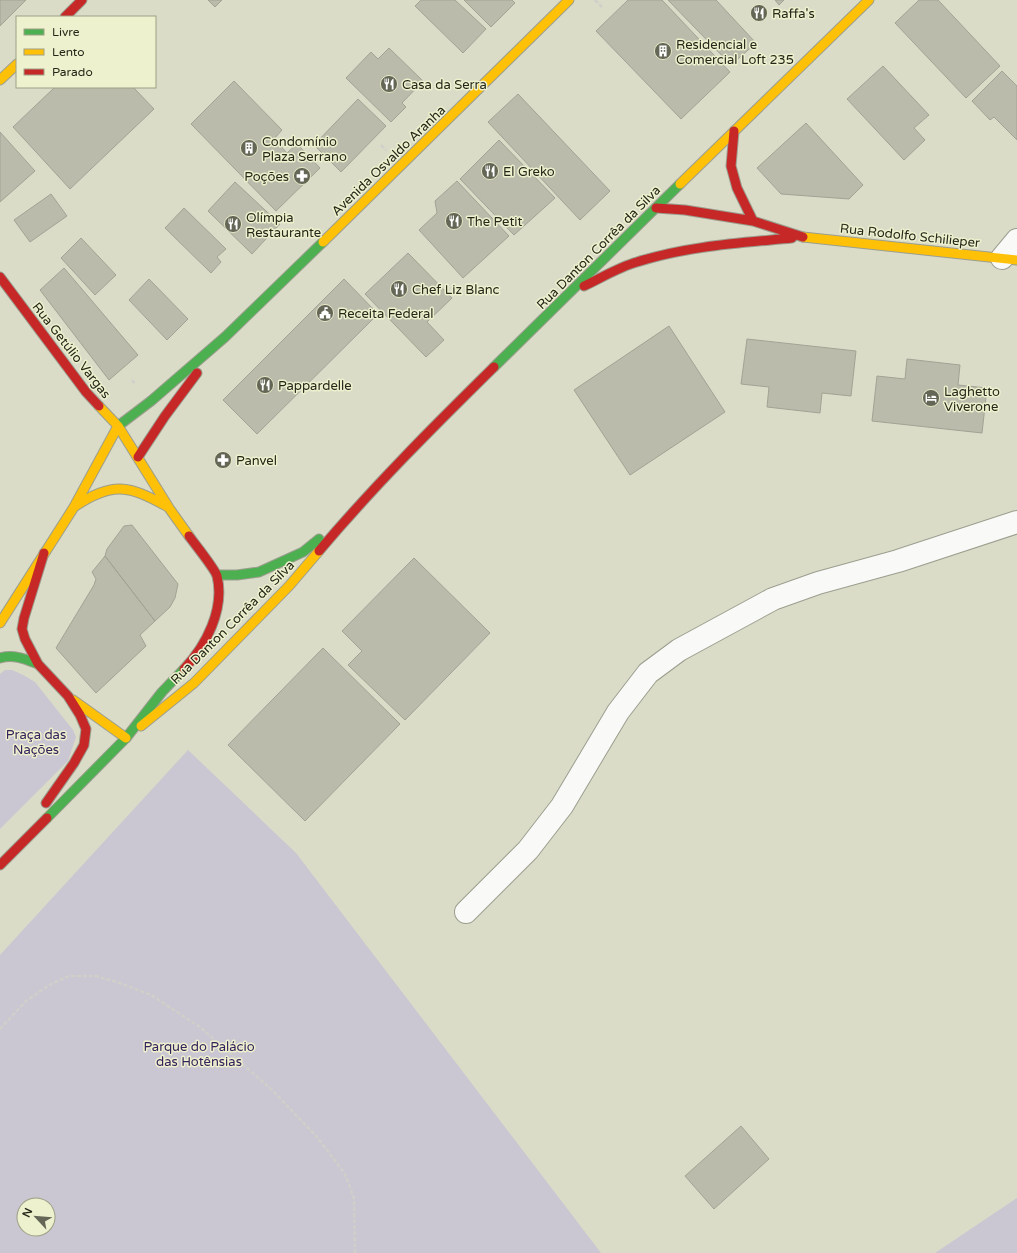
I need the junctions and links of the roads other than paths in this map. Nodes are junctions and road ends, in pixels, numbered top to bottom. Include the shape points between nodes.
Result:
1 (82, 0) edge
2 (569, 0) edge
3 (869, 0) edge
4 (66, 16) edge
5 (16, 65) edge
6 (0, 80) edge
7 (734, 131) junction
8 (656, 208) junction
9 (753, 221) junction
10 (800, 237) junction
11 (1017, 240) edge
12 (1009, 259) edge
13 (0, 277) edge
14 (569, 294) junction
15 (225, 337) junction
16 (118, 426) junction
17 (138, 457) junction
18 (74, 507) junction
19 (169, 508) junction
20 (349, 516) junction
21 (1017, 522) edge
22 (44, 553) junction
23 (217, 575) junction
24 (0, 623) edge
25 (0, 658) edge
26 (38, 664) junction
27 (68, 696) junction
28 (126, 738) junction
29 (0, 865) edge
30 (466, 912) dead end

1 - 4 main road
2 - 15 main road, Avenida Osvaldo Aranha
3 - 7 main road, Rua Danton Corrêa da Silva
5 - 6 main road
7 - 8 main road, Rua Danton Corrêa da Silva
7 - 9 main road via 731,166
8 - 9 main road, Rua Rodolfo Schilieper
8 - 14 main road, Rua Danton Corrêa da Silva
9 - 10 main road, Rua Rodolfo Schilieper
10 - 12 main road, Rua Rodolfo Schilieper
10 - 14 main road, Rua Rodolfo Schilieper via 674,252 636,262
11 - 12 street
13 - 16 main road, Rua Getúlio Vargas via 86,392
14 - 20 main road, Rua Danton Corrêa da Silva via 435,425
15 - 16 main road, Avenida Osvaldo Aranha
15 - 17 main road, Avenida Osvaldo Aranha via 165,416
16 - 17 main road, Rua Getúlio Vargas
16 - 18 main road, Avenida Osvaldo Aranha
17 - 19 main road
18 - 19 main road via 94,494 124,488 144,494
18 - 22 main road, Avenida Osvaldo Aranha
19 - 23 main road
20 - 23 main road, Rua Danton Corrêa da Silva via 303,552 259,572
20 - 28 main road, Rua Danton Corrêa da Silva via 289,586 194,683
21 - 30 street via 773,599 679,650 648,673 618,712 562,806 528,850
22 - 24 main road, Avenida Osvaldo Aranha
22 - 26 main road via 22,629
23 - 28 main road via 219,598 216,616 195,657 162,692
25 - 26 main road via 16,655
26 - 27 main road
27 - 28 main road
27 - 29 main road via 86,729 84,745 74,763
28 - 29 main road

